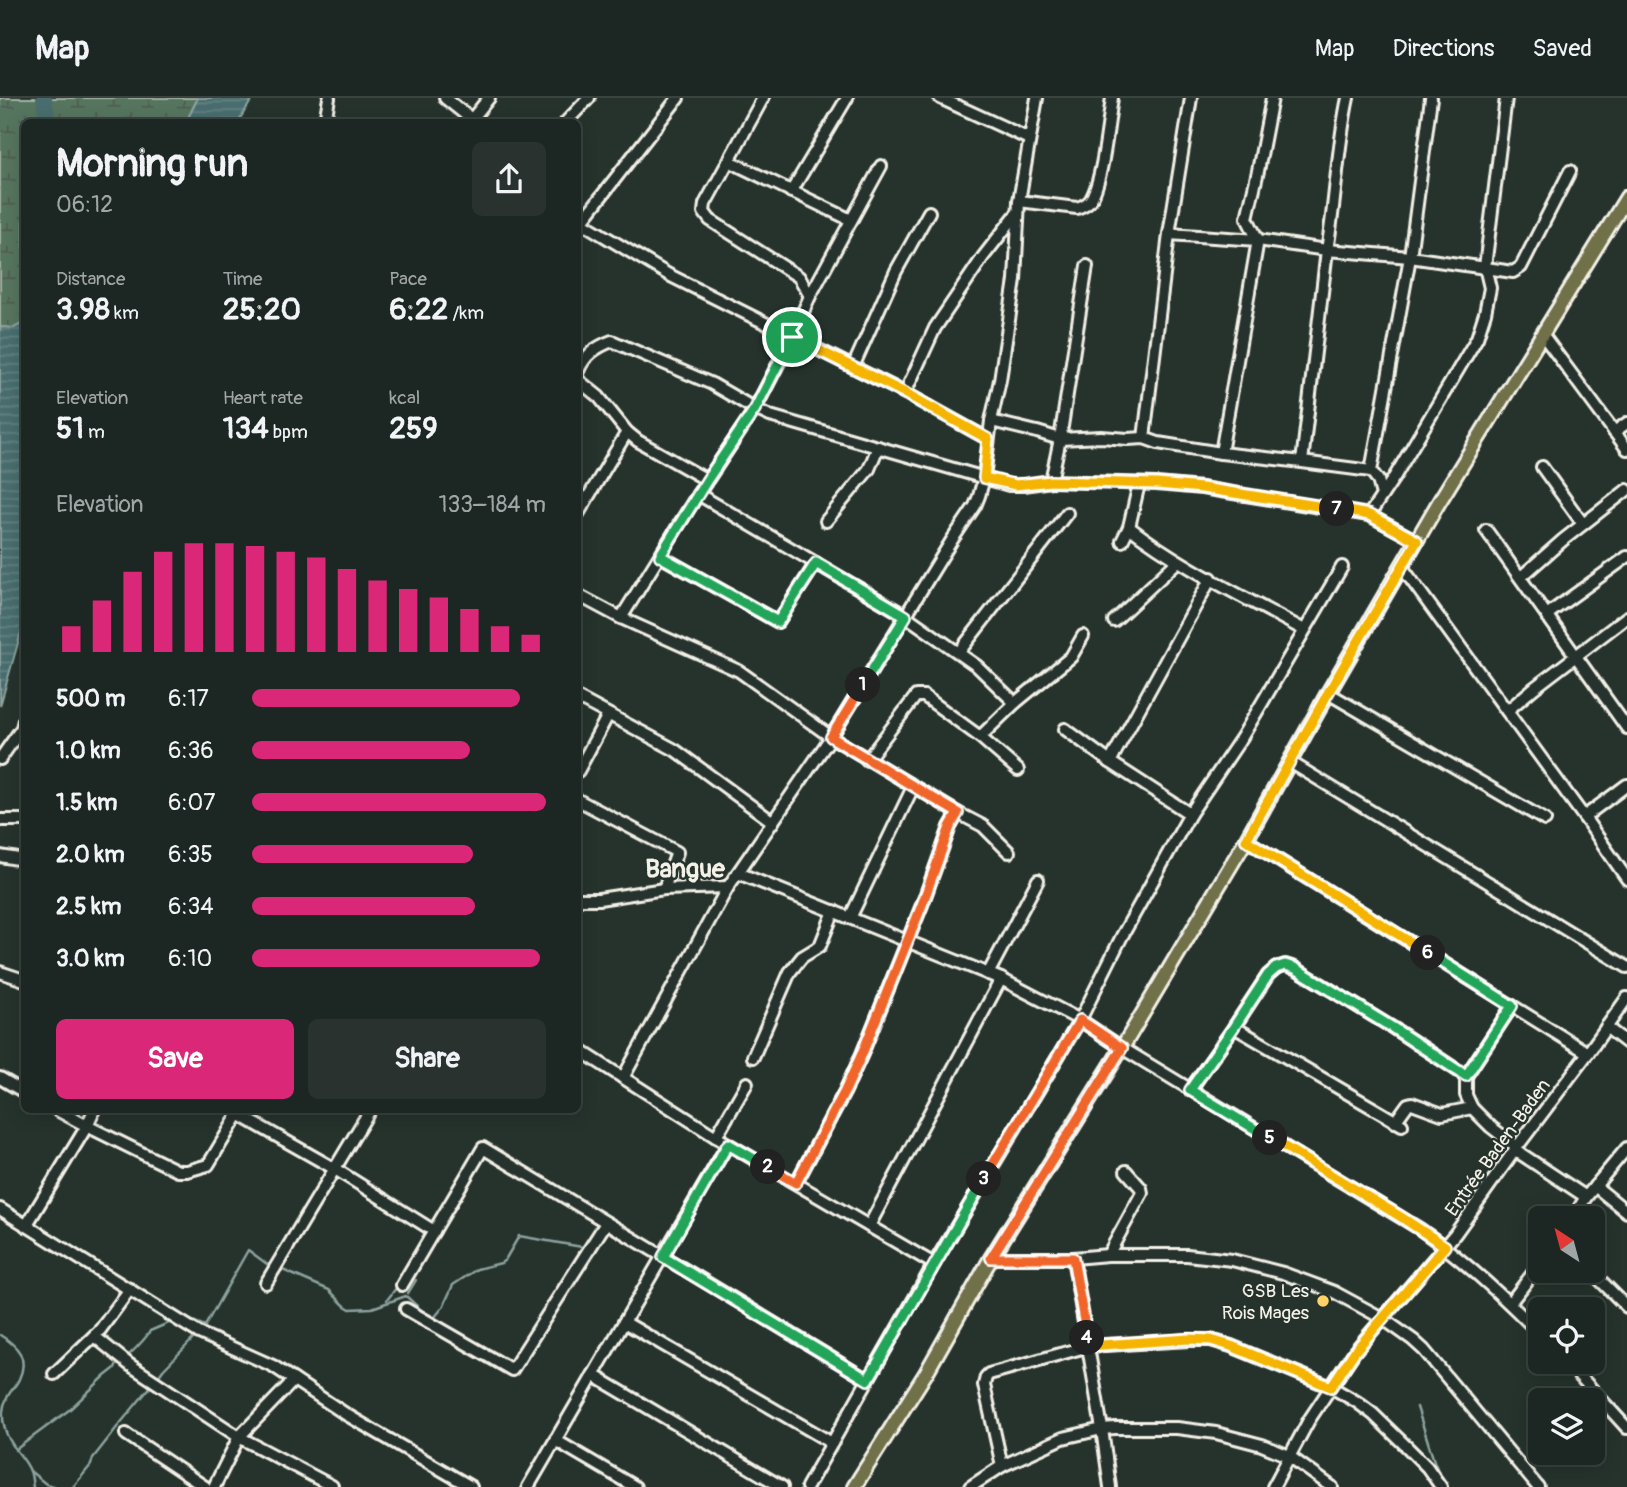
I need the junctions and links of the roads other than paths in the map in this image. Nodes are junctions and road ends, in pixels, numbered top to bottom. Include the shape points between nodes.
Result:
1 (329, 98) edge
2 (445, 98) edge
3 (489, 98) edge
4 (589, 98) edge
5 (678, 98) edge
6 (764, 98) edge
7 (847, 98) edge
8 (1037, 98) edge
9 (1112, 98) edge
10 (1191, 98) edge
11 (1272, 98) edge
12 (1348, 98) edge
13 (1431, 98) edge
14 (1506, 98) edge
15 (947, 99) edge
16 (326, 119) edge
17 (471, 119) edge
18 (474, 119) edge
19 (569, 119) edge
20 (1029, 139) junction
21 (729, 161) junction
22 (881, 166) dead end
23 (1570, 171) dead end
24 (791, 192) junction
25 (1627, 197) edge
26 (1019, 206) junction
27 (929, 212) dead end
28 (581, 219) edge
29 (851, 220) junction
30 (581, 223) edge
31 (1169, 234) junction
32 (1258, 240) junction
33 (1327, 250) junction
34 (1410, 257) junction
35 (1087, 266) dead end
36 (1485, 267) junction
37 (810, 296) junction
38 (1542, 334) junction
39 (792, 337) junction
40 (581, 365) edge
41 (853, 367) junction
42 (581, 382) edge
43 (905, 393) junction
44 (755, 409) junction
45 (991, 421) junction
46 (1627, 423) edge
47 (627, 432) junction
48 (1614, 432) junction
49 (1144, 438) junction
50 (988, 439) junction
51 (1060, 439) junction
52 (878, 447) junction
53 (1627, 449) edge
54 (1221, 453) junction
55 (1302, 463) junction
56 (1542, 467) dead end
57 (1371, 471) junction
58 (984, 478) junction
59 (707, 480) junction
60 (1051, 481) junction
61 (1139, 484) junction
62 (1627, 490) edge
63 (698, 494) junction
64 (1382, 495) junction
65 (581, 509) edge
66 (1067, 513) dead end
67 (1369, 515) junction
68 (826, 521) dead end
69 (1583, 524) junction
70 (1129, 527) junction
71 (1486, 530) dead end
72 (1122, 541) dead end
73 (1417, 541) junction
74 (660, 556) junction
75 (1627, 557) edge
76 (1178, 561) junction
77 (816, 563) junction
78 (1342, 567) dead end
79 (1402, 567) junction
80 (1521, 578) junction
81 (1210, 579) junction
82 (581, 597) edge
83 (1548, 614) junction
84 (906, 616) junction
85 (1627, 617) edge
86 (621, 618) junction
87 (1114, 621) dead end
88 (1304, 629) junction
89 (1083, 636) dead end
90 (959, 652) junction
91 (1577, 657) junction
92 (1328, 693) junction
93 (581, 700) edge
94 (1015, 703) junction
95 (1507, 711) junction
96 (608, 715) junction
97 (1627, 727) edge
98 (21, 729) edge
99 (1065, 729) dead end
100 (831, 737) junction
101 (980, 737) junction
102 (0, 759) edge
103 (867, 760) junction
104 (1110, 762) junction
105 (1290, 762) junction
106 (581, 765) edge
107 (1018, 770) dead end
108 (1627, 785) edge
109 (913, 787) junction
110 (581, 802) edge
111 (958, 813) junction
112 (1190, 814) junction
113 (1584, 817) junction
114 (0, 820) edge
115 (21, 820) edge
116 (1545, 820) dead end
117 (773, 822) junction
118 (1246, 840) junction
119 (1009, 852) dead end
120 (0, 856) edge
121 (21, 860) edge
122 (738, 873) junction
123 (1627, 879) edge
124 (1038, 880) dead end
125 (728, 887) junction
126 (664, 889) junction
127 (581, 899) edge
128 (834, 911) junction
129 (850, 918) junction
130 (908, 941) junction
131 (1627, 967) edge
132 (0, 972) edge
133 (988, 974) junction
134 (21, 979) edge
135 (1001, 979) junction
136 (1627, 998) edge
137 (1512, 1006) junction
138 (1080, 1020) junction
139 (1234, 1027) junction
140 (1606, 1027) junction
141 (1627, 1043) edge
142 (1122, 1048) junction
143 (581, 1051) edge
144 (1588, 1053) junction
145 (753, 1057) dead end
146 (1466, 1076) junction
147 (0, 1078) edge
148 (623, 1078) junction
149 (747, 1083) dead end
150 (21, 1090) edge
151 (1190, 1090) junction
152 (1472, 1108) junction
153 (63, 1113) edge
154 (93, 1113) edge
155 (239, 1113) edge
156 (242, 1113) edge
157 (368, 1113) edge
158 (87, 1126) junction
159 (716, 1137) junction
160 (728, 1144) junction
161 (1516, 1148) junction
162 (1627, 1148) edge
163 (335, 1169) junction
164 (1126, 1171) dead end
165 (796, 1183) junction
166 (1595, 1186) junction
167 (1586, 1197) junction
168 (1580, 1206) edge
169 (0, 1209) edge
170 (1627, 1212) edge
171 (606, 1223) junction
172 (26, 1226) junction
173 (869, 1226) junction
174 (434, 1231) junction
175 (1445, 1246) junction
176 (1108, 1255) junction
177 (663, 1257) junction
178 (991, 1258) junction
179 (1073, 1258) junction
180 (934, 1264) junction
181 (1528, 1280) edge
182 (266, 1283) dead end
183 (1603, 1283) edge
184 (402, 1285) dead end
185 (130, 1289) junction
186 (1510, 1303) junction
187 (1627, 1307) edge
188 (406, 1309) dead end
189 (1382, 1318) junction
190 (624, 1322) junction
191 (1528, 1322) edge
192 (94, 1336) junction
193 (1088, 1346) junction
194 (54, 1374) dead end
195 (1578, 1374) edge
196 (593, 1375) junction
197 (294, 1380) junction
198 (868, 1380) junction
199 (1331, 1387) junction
200 (1627, 1428) edge
201 (1102, 1429) junction
202 (125, 1434) dead end
203 (239, 1437) junction
204 (555, 1440) junction
205 (832, 1443) junction
206 (1289, 1456) junction
207 (1002, 1466) junction
208 (465, 1485) edge
209 (332, 1486) edge
210 (205, 1487) edge
211 (214, 1487) edge
212 (528, 1487) edge
213 (635, 1487) edge
214 (782, 1487) edge
215 (807, 1487) edge
216 (854, 1487) edge
217 (971, 1487) edge
218 (1110, 1487) edge
219 (1273, 1487) edge
220 (1332, 1487) edge
221 (1441, 1487) edge
222 (1538, 1487) edge

1 - 16 street
2 - 17 street
3 - 18 street
4 - 19 street
5 - 28 street
6 - 21 street
7 - 24 street
8 - 20 street
9 - 26 street via 1091,199 1077,208
10 - 31 street
11 - 32 street via 1247,218
12 - 33 street
13 - 34 street
14 - 36 street
15 - 20 street
20 - 26 street
21 - 24 street
21 - 37 street via 704,212 799,277
22 - 29 street
23 - 36 street via 1521,267 1513,272
24 - 29 street
25 - 38 main road
26 - 43 street via 935,328
26 - 45 street via 1015,280
27 - 41 street via 896,271
29 - 37 street
30 - 39 street via 669,275
31 - 32 street
31 - 49 street
32 - 33 street
32 - 54 street
33 - 34 street
33 - 55 street
34 - 36 street
34 - 57 street
35 - 51 street
36 - 64 street via 1490,288 1477,338
37 - 39 street
38 - 48 street
38 - 73 main road
39 - 41 street
39 - 44 street
40 - 44 street via 589,353 612,341 712,384
41 - 43 street
42 - 47 street
43 - 50 street
44 - 52 street
44 - 59 street
45 - 50 street
45 - 51 street
46 - 48 street
47 - 59 street
47 - 65 street
48 - 53 street
49 - 51 street
49 - 54 street
50 - 58 street
51 - 60 street
52 - 58 street
52 - 68 street via 869,468
54 - 55 street
55 - 57 street
56 - 69 street
57 - 64 street
58 - 60 street via 1016,485
58 - 84 street via 975,506
59 - 63 street
60 - 61 street
61 - 67 street via 1202,488
61 - 70 street
62 - 69 street
63 - 74 street
63 - 77 street
64 - 67 street
66 - 90 street
67 - 73 street
69 - 80 street
70 - 72 street
70 - 76 street
71 - 80 street
73 - 79 main road
74 - 77 street via 778,622
74 - 86 street
75 - 83 street
76 - 81 street
76 - 87 street
77 - 84 street
78 - 88 street
79 - 92 main road
79 - 95 street
80 - 83 street
81 - 88 street
81 - 104 street
82 - 86 street
83 - 91 street
84 - 90 street
84 - 100 street
85 - 91 street
86 - 100 street via 739,671
88 - 112 street via 1242,737
89 - 94 street via 1071,657
90 - 94 street
91 - 95 street
91 - 97 street
92 - 105 main road
92 - 116 street
93 - 96 street
94 - 101 street
95 - 113 street
96 - 106 street
96 - 117 street via 675,751
98 - 102 street
99 - 104 street
100 - 103 street
100 - 117 street
101 - 103 street via 919,695
101 - 107 street
103 - 109 street
104 - 112 street
105 - 118 main road
105 - 131 street
108 - 113 street
109 - 111 street
109 - 129 street
110 - 126 street via 677,852
111 - 119 street via 979,823
111 - 130 street
112 - 138 street
113 - 123 street
114 - 115 street
117 - 122 street
118 - 137 street
118 - 142 main road
120 - 121 street
122 - 125 street
122 - 128 street
124 - 133 street
125 - 126 street
125 - 148 street
126 - 127 street
128 - 129 street
128 - 145 street via 820,946 790,972
129 - 130 street
130 - 133 street
130 - 165 street via 845,1091
132 - 134 street
133 - 135 street
135 - 138 street
135 - 173 street
136 - 140 street, Entrée Baden-Baden
137 - 144 street
137 - 146 street
138 - 142 street
138 - 180 street
139 - 146 street via 1268,975 1285,965
139 - 151 street
139 - 152 street via 1399,1124 1412,1103 1442,1114
140 - 141 street
140 - 144 street, Entrée Baden-Baden
142 - 151 street
142 - 178 main road
143 - 148 street
144 - 161 street, Entrée Baden-Baden
146 - 152 street via 1466,1095
147 - 150 street
148 - 159 street
149 - 159 street
151 - 175 street
152 - 161 street
153 - 158 street
154 - 158 street
155 - 158 street via 208,1166 187,1171 178,1171
156 - 163 street
157 - 163 street
158 - 172 street
159 - 160 street
160 - 165 street
160 - 177 street
161 - 167 street
161 - 175 street, Entrée Baden-Baden
162 - 166 street
163 - 174 street
163 - 182 street
164 - 176 street via 1142,1193
165 - 173 street
166 - 167 street
166 - 170 street
167 - 168 street
169 - 172 street
171 - 174 street via 483,1148
171 - 177 street
171 - 188 street via 512,1370
172 - 185 street
173 - 180 street
174 - 184 street
175 - 186 street
175 - 189 street, Entrée Baden-Baden
176 - 179 street
176 - 189 street via 1232,1260 1283,1273
177 - 190 street
177 - 198 street
178 - 179 street
178 - 216 main road
179 - 193 street
180 - 198 street
181 - 186 street
183 - 187 street
185 - 192 street
185 - 197 street via 199,1333
186 - 191 street
189 - 199 street, Entrée Baden-Baden
189 - 222 street via 1424,1350
190 - 196 street
190 - 205 street
192 - 194 street
192 - 203 street
193 - 199 street via 1211,1340
193 - 201 street
193 - 207 street via 986,1377
195 - 200 street
196 - 204 street
196 - 214 street
197 - 203 street
197 - 208 street
198 - 205 street
199 - 206 street, Entrée Baden-Baden
199 - 221 street via 1373,1414
201 - 206 street via 1196,1429
201 - 207 street via 1063,1438
201 - 218 street
202 - 210 street
203 - 209 street
203 - 211 street
204 - 212 street
204 - 213 street
205 - 215 street
206 - 219 street, Entrée Baden-Baden
206 - 220 street
207 - 217 street

